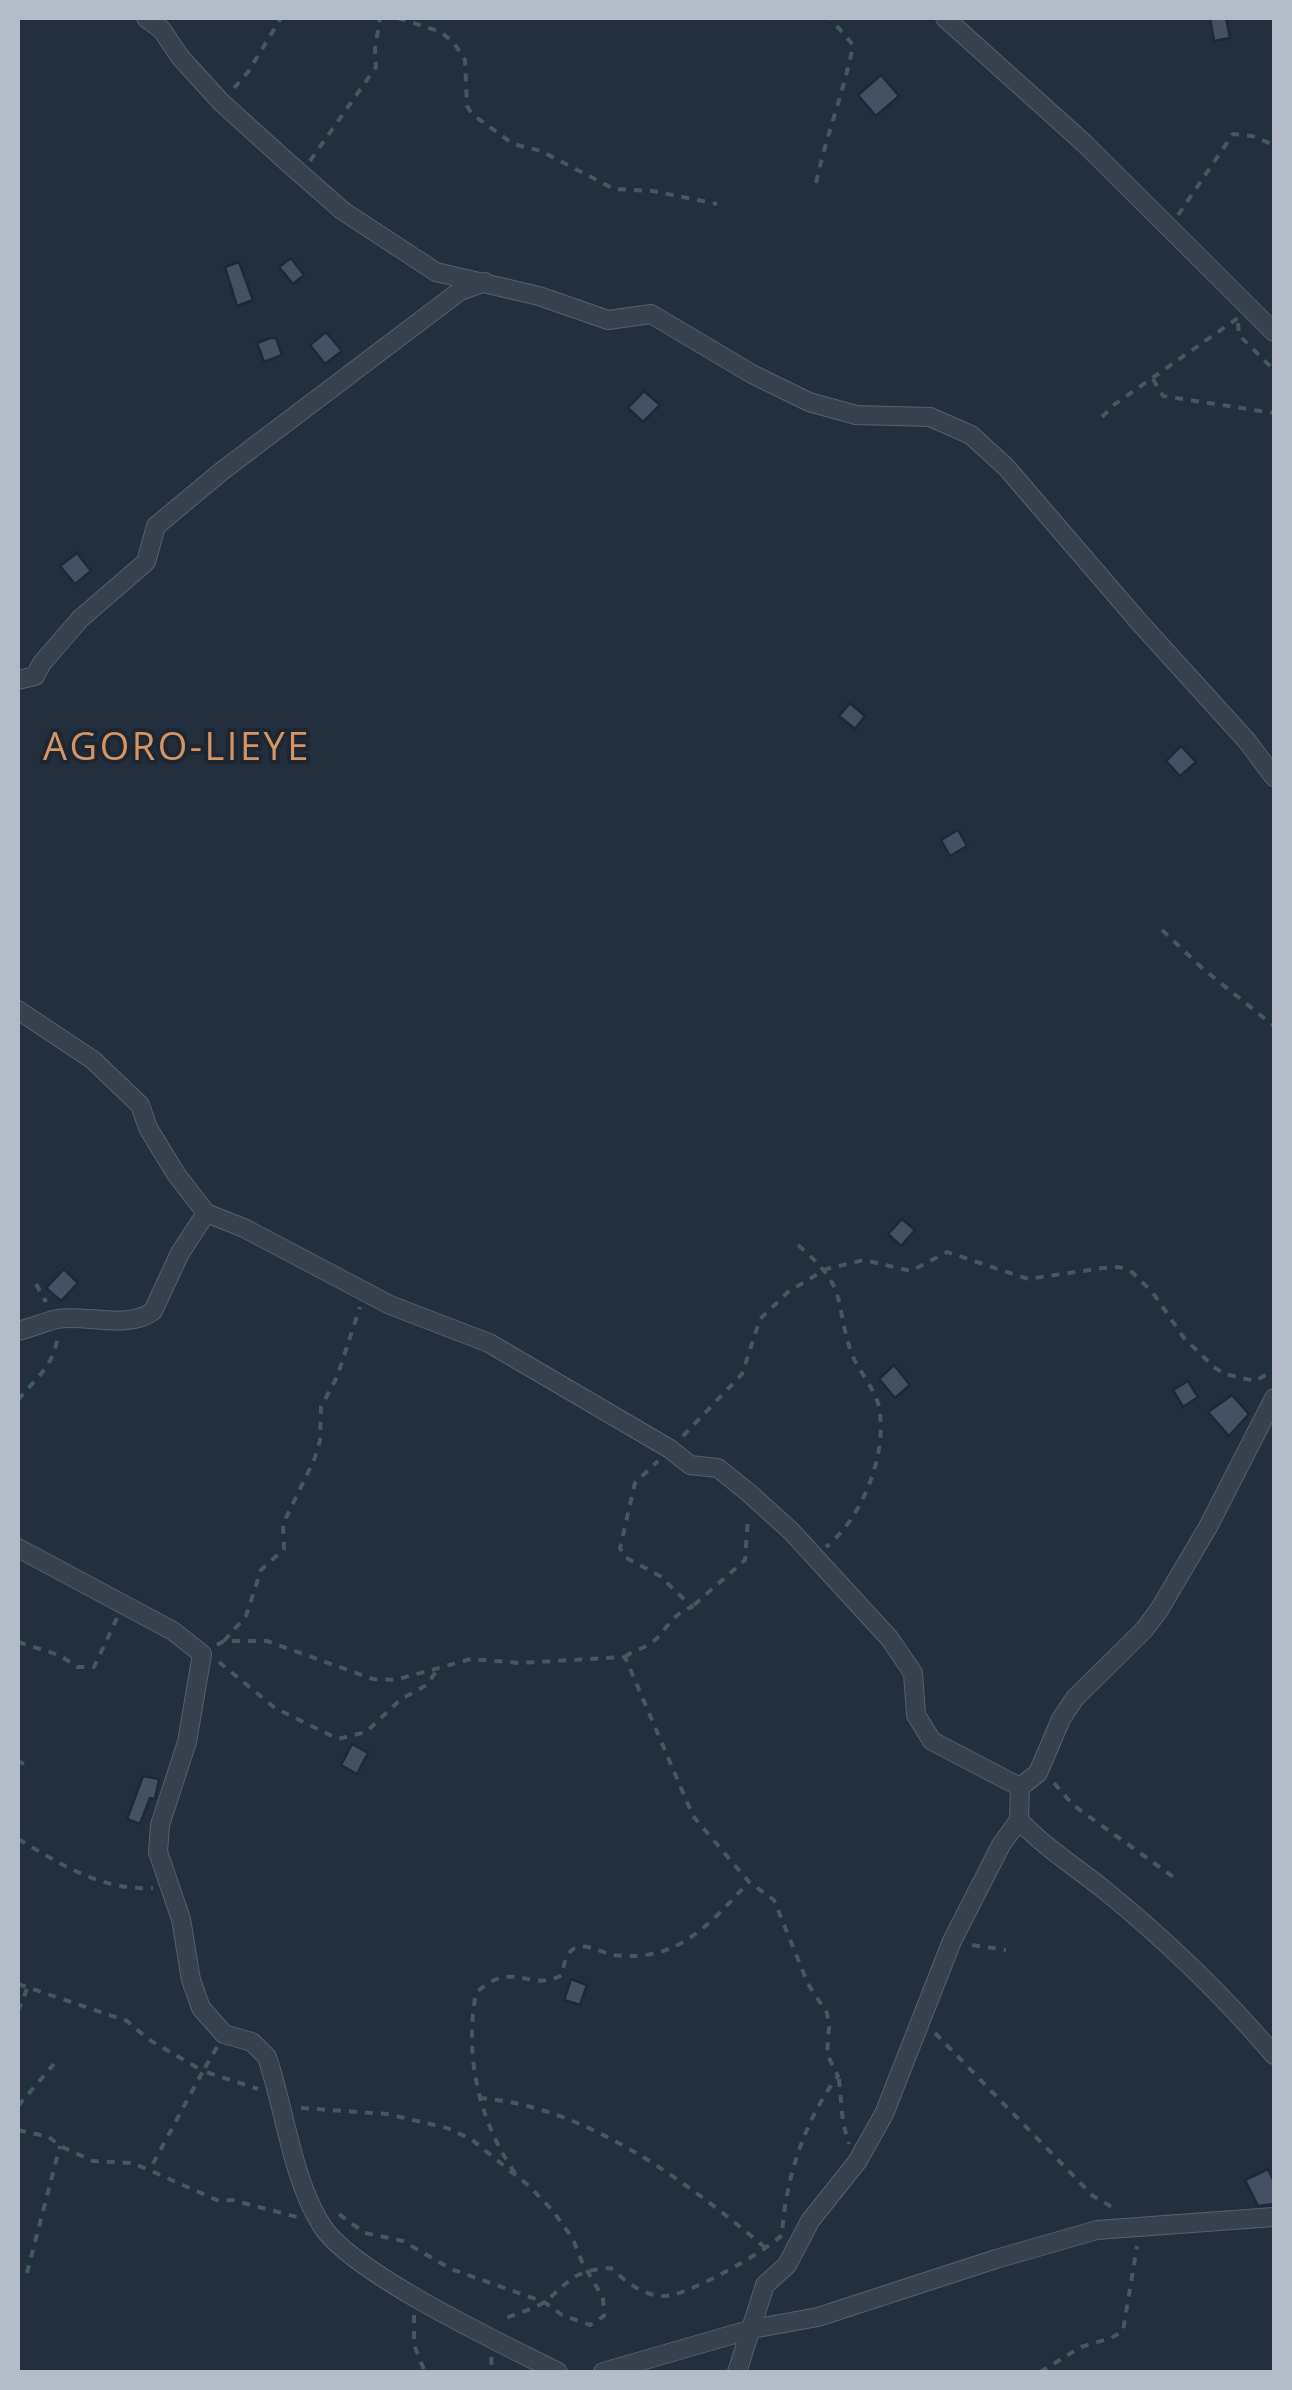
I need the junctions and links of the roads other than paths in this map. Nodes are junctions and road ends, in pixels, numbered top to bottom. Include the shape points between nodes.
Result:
1 (146, 18) edge
2 (945, 18) edge
3 (486, 282) junction
4 (1274, 332) edge
5 (18, 680) edge
6 (1274, 776) edge
7 (18, 1010) edge
8 (206, 1214) junction
9 (18, 1331) edge
10 (1274, 1398) edge
11 (18, 1548) edge
12 (1020, 1787) junction
13 (1019, 1820) junction
14 (1274, 2055) edge
15 (1274, 2217) edge
16 (752, 2329) junction
17 (558, 2372) edge
18 (603, 2372) edge
19 (738, 2372) edge

1 - 3 street via 222,102 344,211 436,272
2 - 4 street via 1171,228 1244,314
3 - 5 street via 460,291 156,526 146,562 80,619 35,676
3 - 6 street via 608,320 651,314 809,402 856,415 930,417 971,435
7 - 8 street via 93,1060 140,1104 148,1128
8 - 9 street via 145,1318 56,1320
8 - 12 street via 390,1305 489,1343 690,1466 718,1468 814,1556 907,1662 916,1715 932,1742
10 - 12 street via 1158,1610 1076,1698 1038,1773
11 - 17 street via 202,1654 158,1852 181,1919 195,1995 224,2034 259,2046 267,2057 306,2192 344,2251
12 - 13 street
13 - 14 street via 1196,1969
13 - 16 street via 952,1941 884,2114 788,2265 765,2285
15 - 16 street via 1096,2230 818,2317
16 - 18 street
16 - 19 street

